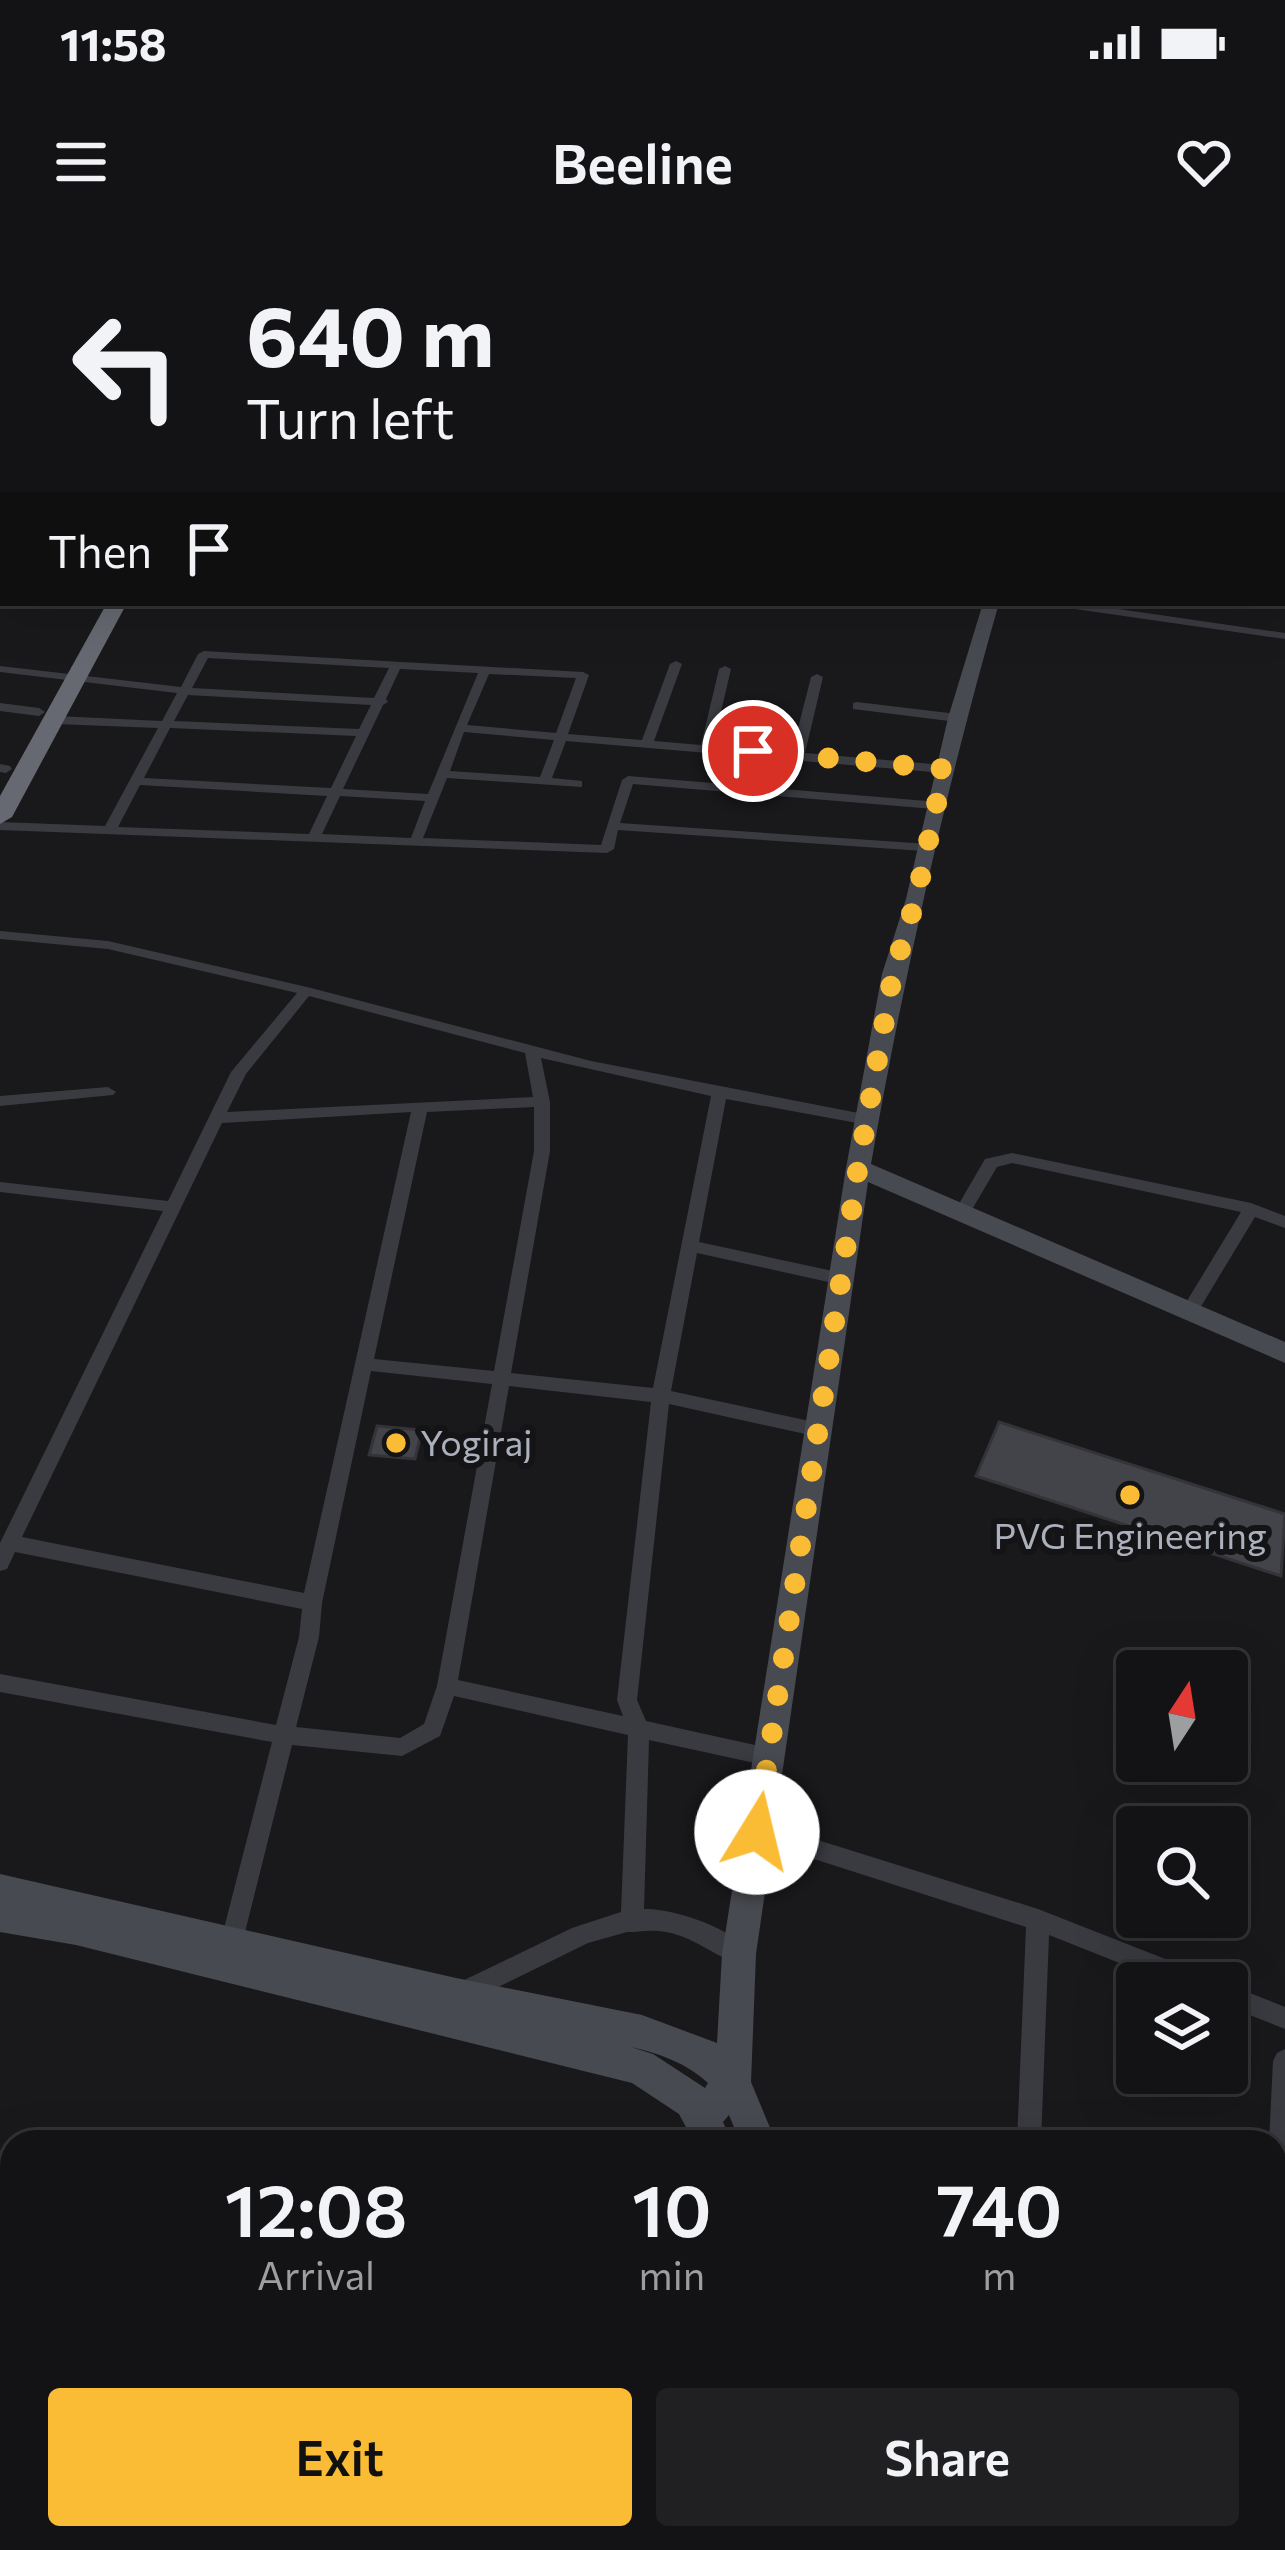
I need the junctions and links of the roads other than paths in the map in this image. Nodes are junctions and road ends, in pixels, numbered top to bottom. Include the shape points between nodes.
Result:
1 (101, 606) edge
2 (115, 606) edge
3 (990, 606) edge
4 (1075, 606) edge
5 (1285, 636) edge
6 (396, 664) junction
7 (676, 664) dead end
8 (0, 669) edge
9 (725, 669) dead end
10 (484, 670) junction
11 (817, 677) dead end
12 (68, 679) junction
13 (186, 691) junction
14 (382, 702) junction
15 (857, 706) dead end
16 (0, 707) edge
17 (48, 716) junction
18 (957, 718) junction
19 (168, 722) junction
20 (460, 728) junction
21 (365, 733) junction
22 (560, 735) junction
23 (647, 742) junction
24 (707, 747) junction
25 (798, 755) junction
26 (944, 769) junction
27 (2, 772) edge
28 (445, 774) junction
29 (136, 781) junction
30 (545, 781) junction
31 (578, 784) dead end
32 (336, 792) junction
33 (434, 798) junction
34 (934, 805) junction
35 (0, 817) edge
36 (0, 826) edge
37 (612, 826) junction
38 (109, 831) junction
39 (313, 839) junction
40 (415, 843) junction
41 (925, 847) junction
42 (0, 935) edge
43 (306, 991) junction
44 (532, 1048) junction
45 (108, 1092) dead end
46 (719, 1093) junction
47 (0, 1101) edge
48 (542, 1102) junction
49 (420, 1107) junction
50 (216, 1118) junction
51 (868, 1120) junction
52 (858, 1168) junction
53 (0, 1187) edge
54 (172, 1207) junction
55 (1251, 1208) junction
56 (962, 1214) junction
57 (1285, 1222) edge
58 (690, 1246) junction
59 (842, 1279) junction
60 (1188, 1313) junction
61 (1285, 1352) edge
62 (364, 1364) junction
63 (502, 1379) junction
64 (661, 1396) junction
65 (819, 1430) junction
66 (6, 1553) edge
67 (312, 1603) junction
68 (0, 1683) edge
69 (447, 1686) junction
70 (639, 1728) junction
71 (281, 1735) junction
72 (769, 1757) junction
73 (757, 1832) junction
74 (0, 1889) edge
75 (0, 1916) edge
76 (1038, 1920) junction
77 (632, 1923) junction
78 (232, 1940) junction
79 (739, 1954) junction
80 (1145, 1962) edge
81 (456, 1994) junction
82 (1248, 2003) edge
83 (1285, 2018) edge
84 (1285, 2061) edge
85 (733, 2082) junction
86 (708, 2130) edge
87 (753, 2130) edge
88 (1029, 2130) edge
89 (1282, 2130) edge

1 - 12 highway
2 - 12 highway
3 - 18 street
4 - 5 street
6 - 10 street
6 - 13 street via 204,655
6 - 14 street
7 - 23 street
8 - 12 street
9 - 24 street
10 - 20 street
10 - 22 street via 583,675
11 - 25 street
12 - 13 street
12 - 17 highway
13 - 14 street
13 - 19 street
14 - 21 street
15 - 18 street
16 - 17 street
17 - 19 street
17 - 27 highway
17 - 35 highway
18 - 26 street
19 - 21 street
19 - 29 street
20 - 22 street
20 - 28 street
21 - 32 street
22 - 23 street
22 - 30 street
23 - 24 street
24 - 25 street
25 - 26 street
26 - 34 street
28 - 30 street
28 - 33 street
29 - 32 street
29 - 38 street
30 - 31 street
32 - 33 street
32 - 39 street
33 - 40 street
34 - 37 street via 628,780
34 - 41 street
36 - 38 street
37 - 40 street via 607,849
37 - 41 street
38 - 39 street
39 - 40 street
41 - 51 street
42 - 43 street via 109,945
43 - 44 street
43 - 50 street via 239,1072
44 - 46 street
44 - 48 street
45 - 47 street
46 - 51 street
46 - 58 street
48 - 49 street
48 - 63 street via 542,1151
49 - 50 street
49 - 62 street
50 - 54 street
51 - 52 street
52 - 56 street
52 - 59 street
53 - 54 street
54 - 66 street
55 - 56 street via 1012,1158 991,1163
55 - 57 street
55 - 60 street
56 - 60 street
58 - 59 street
58 - 64 street
59 - 65 street
60 - 61 street
62 - 63 street
62 - 67 street
63 - 64 street
63 - 69 street
64 - 65 street
64 - 70 street via 627,1700
65 - 72 street
66 - 67 street
67 - 71 street
68 - 71 street
69 - 70 street
69 - 71 street via 433,1730 402,1747
70 - 72 street
70 - 77 street
71 - 78 street
72 - 73 street
73 - 76 street
73 - 79 street
74 - 78 street
75 - 86 street via 640,2067 692,2102
76 - 80 street
76 - 88 street
77 - 79 street via 694,1929
77 - 81 street via 557,1946
78 - 81 street
79 - 85 street
81 - 85 street via 642,2032 705,2056
82 - 83 street
84 - 89 street
85 - 86 street
85 - 87 street

